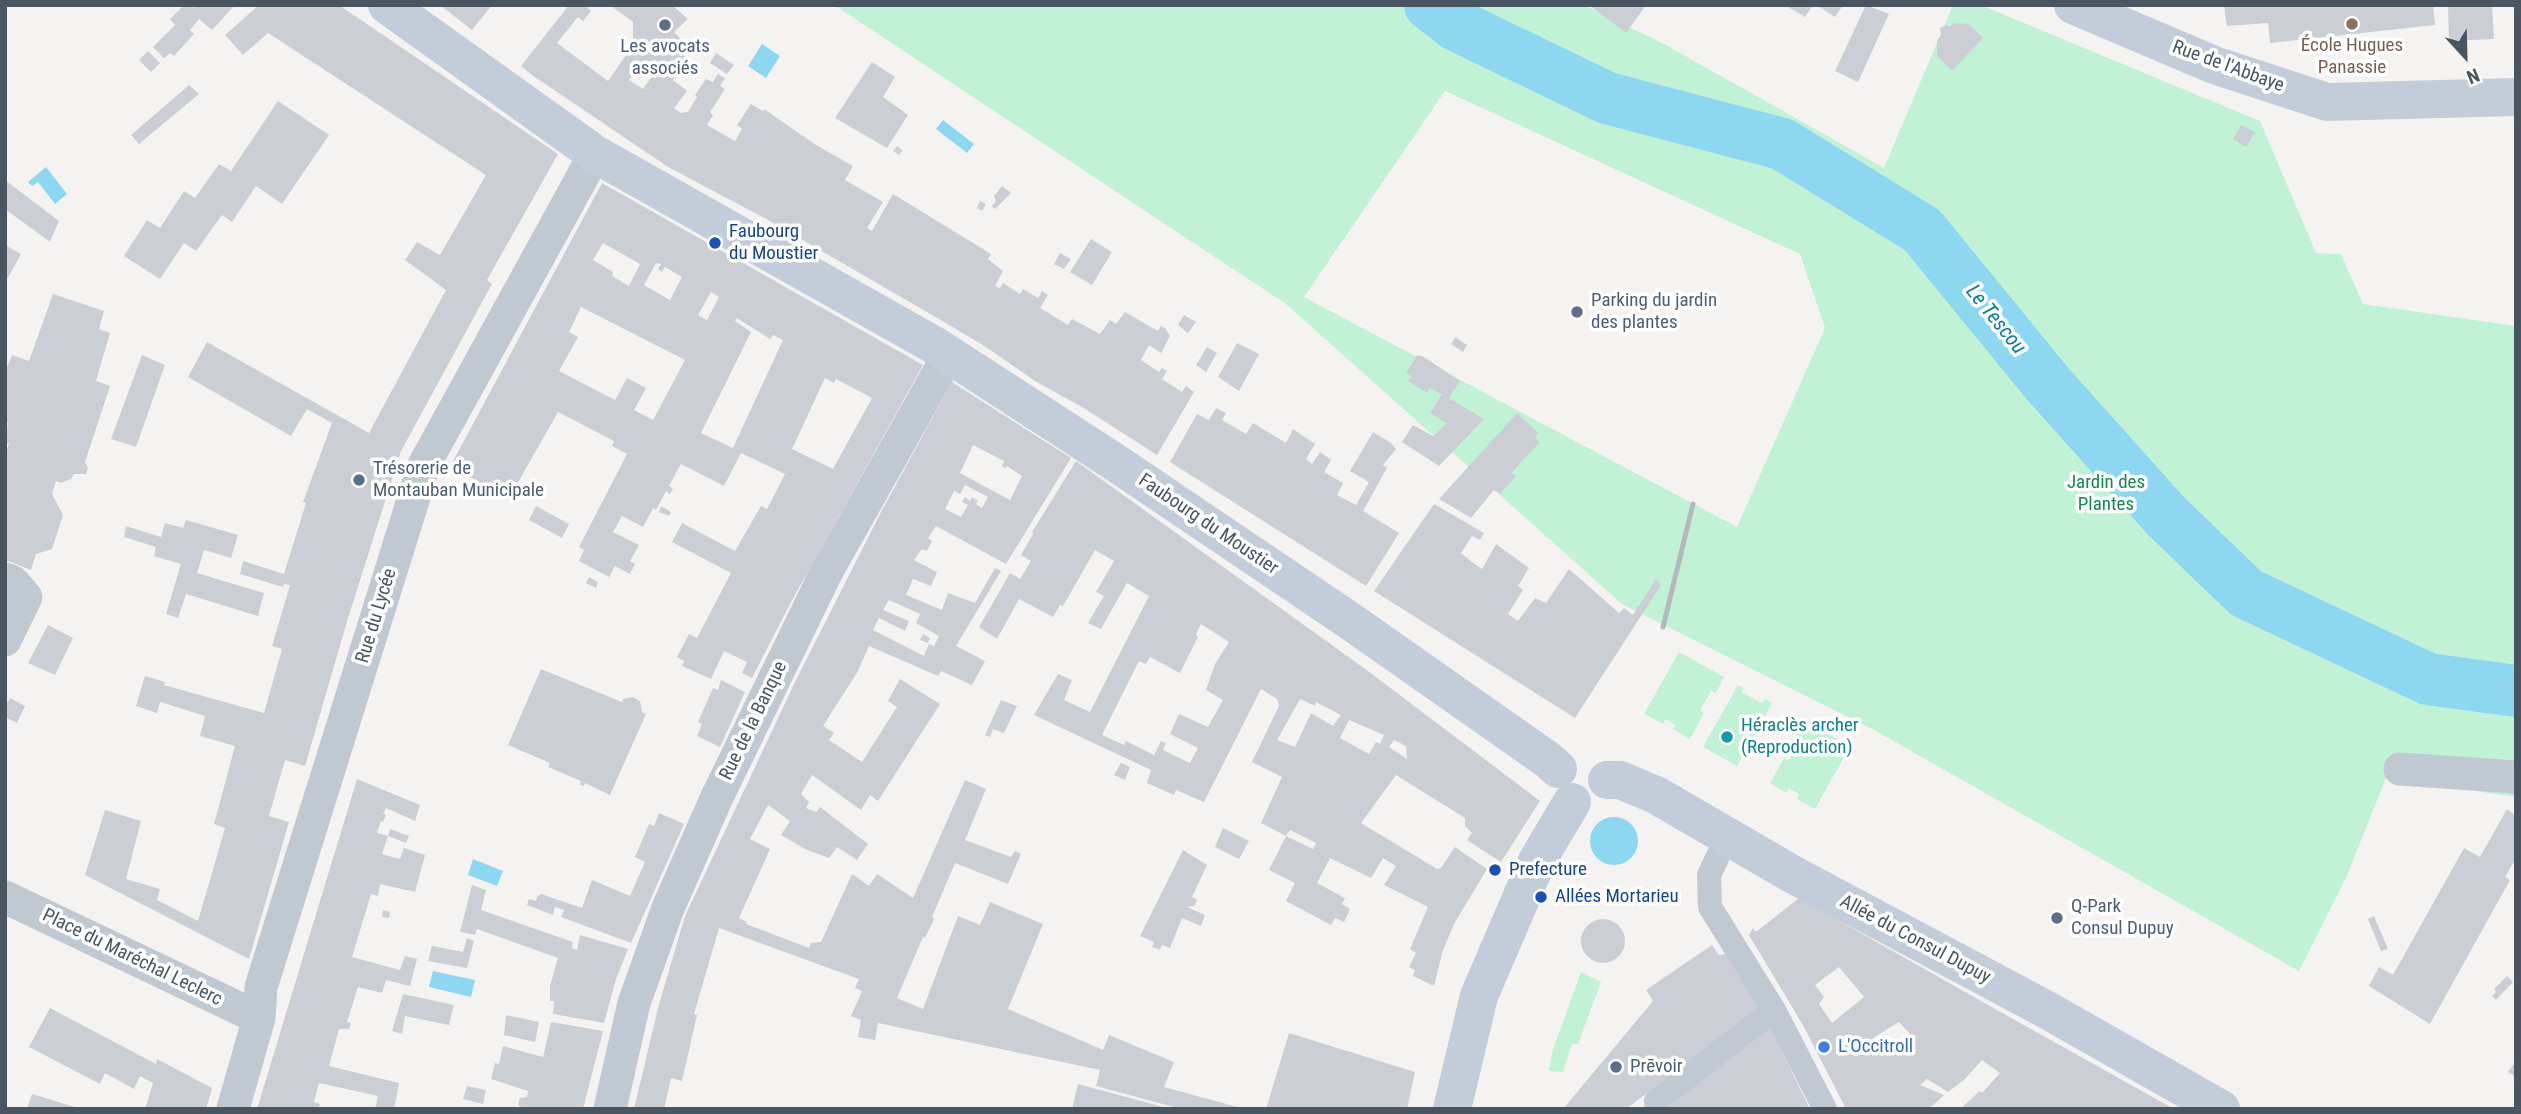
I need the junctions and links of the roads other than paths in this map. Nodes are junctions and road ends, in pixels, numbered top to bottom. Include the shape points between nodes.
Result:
1 (387, 5) edge
2 (2089, 8) edge
3 (2516, 97) edge
4 (595, 154) junction
5 (949, 354) junction
6 (9, 581) edge
7 (5, 640) edge
8 (2400, 769) dead end
9 (2516, 776) edge
10 (1565, 786) junction
11 (1727, 837) junction
12 (5, 897) edge
13 (1774, 1010) junction
14 (259, 1018) junction
15 (233, 1109) edge
16 (610, 1109) edge
17 (1452, 1109) edge
18 (1657, 1109) edge
19 (1825, 1109) edge
20 (2221, 1109) edge

1 - 4 main road, Faubourg du Moustier
2 - 3 main road, Rue de l'Abbaye via 2214,65 2327,102
4 - 5 main road, Faubourg du Moustier
4 - 14 street, Rue du Lycée via 424,466 261,987
5 - 10 main road, Faubourg du Moustier via 1338,613 1548,760
5 - 16 street, Rue de la Banque via 826,573 717,797 668,908 634,1003
6 - 7 street via 26,597
8 - 9 street
10 - 11 main road, Allée du Consul Dupuy via 1570,756 1587,754 1601,763 1606,780 1619,780 1656,795
10 - 17 main road via 1479,996
11 - 13 street via 1709,875 1710,907
11 - 20 main road, Allée du Consul Dupuy
12 - 14 street, Place du Maréchal Leclerc
13 - 18 street via 1656,1101
13 - 19 street
14 - 15 street, Rue du Lycée

